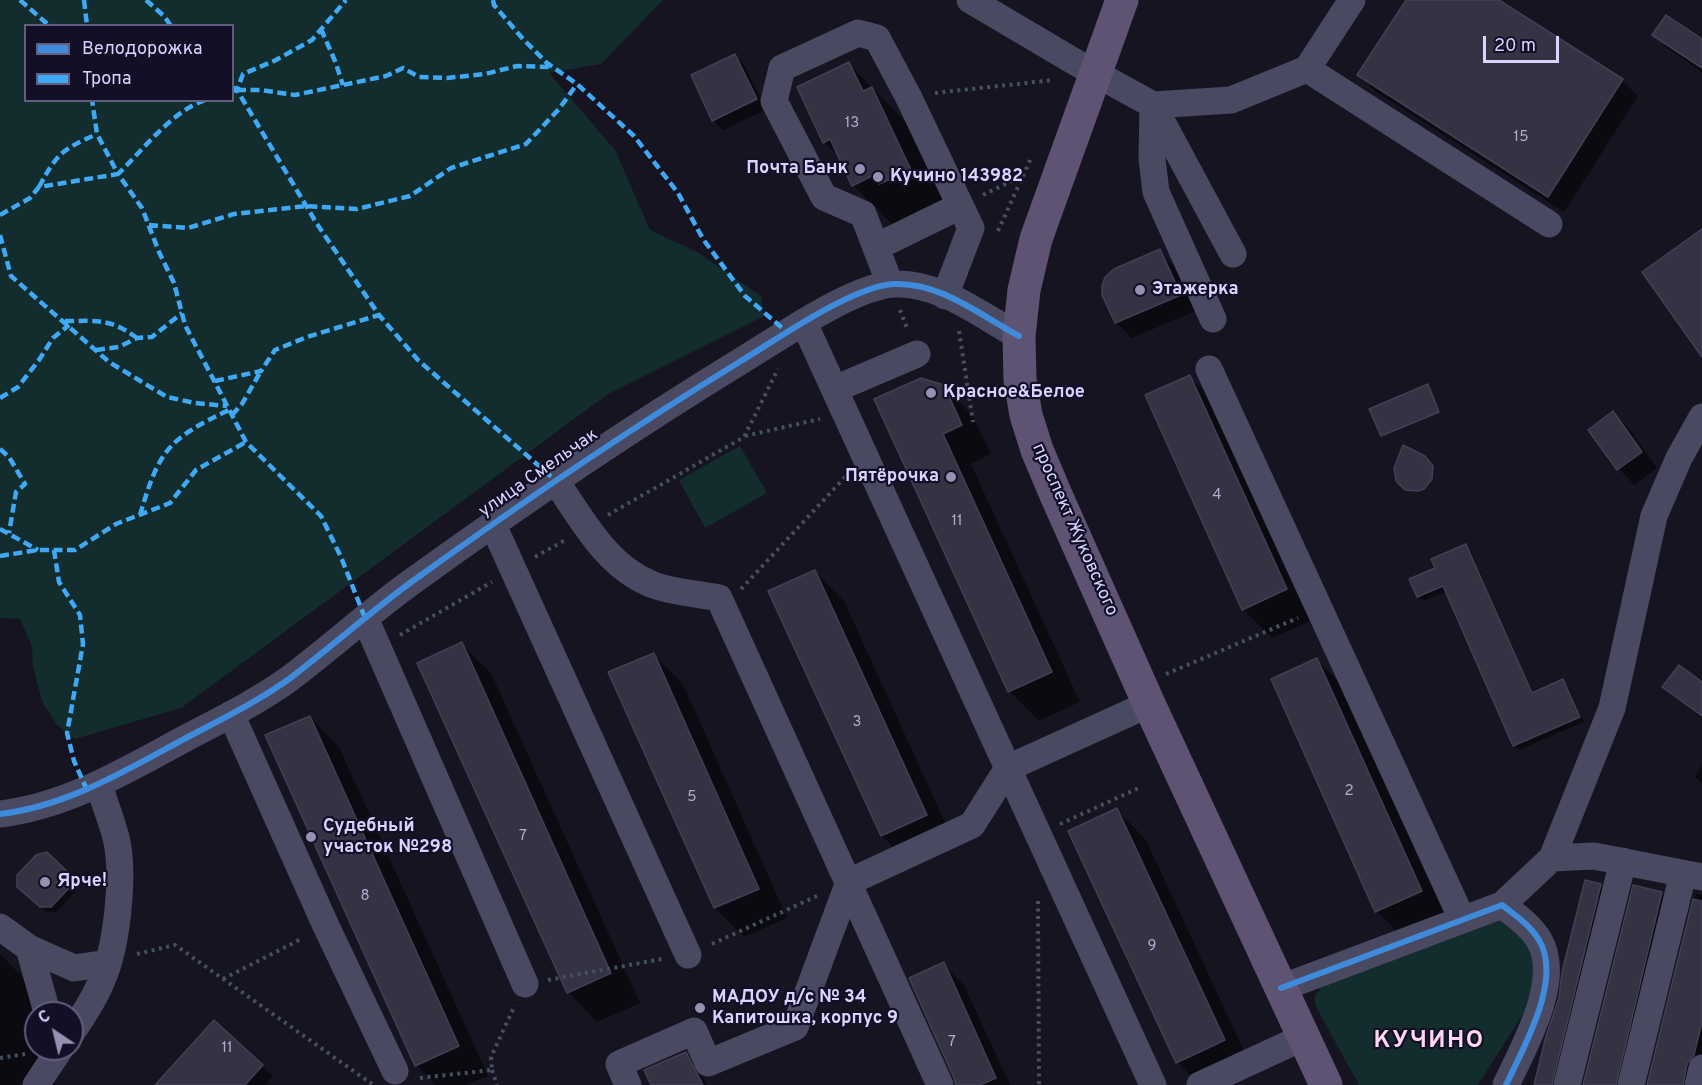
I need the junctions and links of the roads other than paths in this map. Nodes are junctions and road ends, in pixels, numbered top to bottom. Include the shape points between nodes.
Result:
1 (970, 0) edge
2 (1122, 0) edge
3 (1352, 0) edge
4 (1085, 68) junction
5 (1306, 69) junction
6 (1153, 105) junction
7 (960, 206) junction
8 (1550, 224) dead end
9 (876, 247) junction
10 (1233, 254) dead end
11 (890, 284) junction
12 (945, 296) junction
13 (1213, 319) dead end
14 (796, 328) junction
15 (1019, 336) junction
16 (917, 354) road end
17 (1209, 369) dead end
18 (839, 399) junction
19 (1702, 417) edge
20 (555, 480) junction
21 (492, 525) junction
22 (365, 618) junction
23 (1149, 704) junction
24 (231, 714) junction
25 (1008, 768) junction
26 (99, 784) junction
27 (0, 814) edge
28 (1552, 858) junction
29 (1623, 861) junction
30 (1692, 876) edge
31 (849, 882) junction
32 (1502, 905) junction
33 (1462, 919) junction
34 (0, 927) edge
35 (29, 948) junction
36 (688, 955) dead end
37 (108, 963) junction
38 (525, 984) road end
39 (1281, 988) junction
40 (44, 1001) edge
41 (84, 1011) edge
42 (1304, 1037) junction
43 (52, 1061) edge
44 (1702, 1068) edge
45 (384, 1078) edge
46 (1328, 1084) edge
47 (36, 1085) edge
48 (628, 1085) edge
49 (940, 1085) edge
50 (1153, 1085) edge
51 (1200, 1085) edge
52 (1506, 1085) edge
53 (1567, 1085) edge
54 (1631, 1085) edge
55 (1698, 1085) edge

1 - 4 street
2 - 4 main road, проспект Жуковского
3 - 5 street
4 - 6 street
4 - 15 main road, проспект Жуковского via 1036,239 1024,290
5 - 6 street via 1231,100
5 - 8 street
6 - 10 street
6 - 13 street via 1156,192
7 - 9 street
7 - 9 street via 877,38 858,33 782,68 774,101 824,197 863,214
7 - 12 street via 971,228
9 - 11 street
11 - 12 street, улица Смельчак via 914,284
11 - 14 street, улица Смельчак via 852,296
12 - 15 street, улица Смельчак
14 - 18 street
14 - 20 street, улица Смельчак
15 - 23 main road, проспект Жуковского via 1020,380 1037,450
16 - 18 street
17 - 33 street
18 - 25 street
19 - 28 street via 1678,458 1654,516 1612,708
20 - 21 street, улица Смельчак
20 - 31 street via 605,551 628,573 653,585 720,598
21 - 22 street, улица Смельчак
21 - 36 street
22 - 24 street, улица Смельчак via 286,681
22 - 38 street
23 - 25 street
23 - 39 main road, проспект Жуковского
24 - 26 street, улица Смельчак
24 - 45 street via 326,926
25 - 31 street via 972,825
25 - 50 street
26 - 27 street, улица Смельчак via 44,806
26 - 37 street via 117,843 117,915
28 - 29 street via 1594,856
28 - 32 street
29 - 30 street
29 - 53 street
30 - 54 street
31 - 48 street via 795,1027 708,1063 693,1031 619,1064
31 - 49 street
32 - 33 street
32 - 52 street via 1522,920 1539,941 1545,961 1545,989 1537,1017
33 - 39 street
34 - 35 street
35 - 37 street via 74,968
35 - 40 street
37 - 41 street
39 - 42 main road, проспект Жуковского
42 - 46 main road, проспект Жуковского
42 - 51 street
43 - 47 street
44 - 55 street

